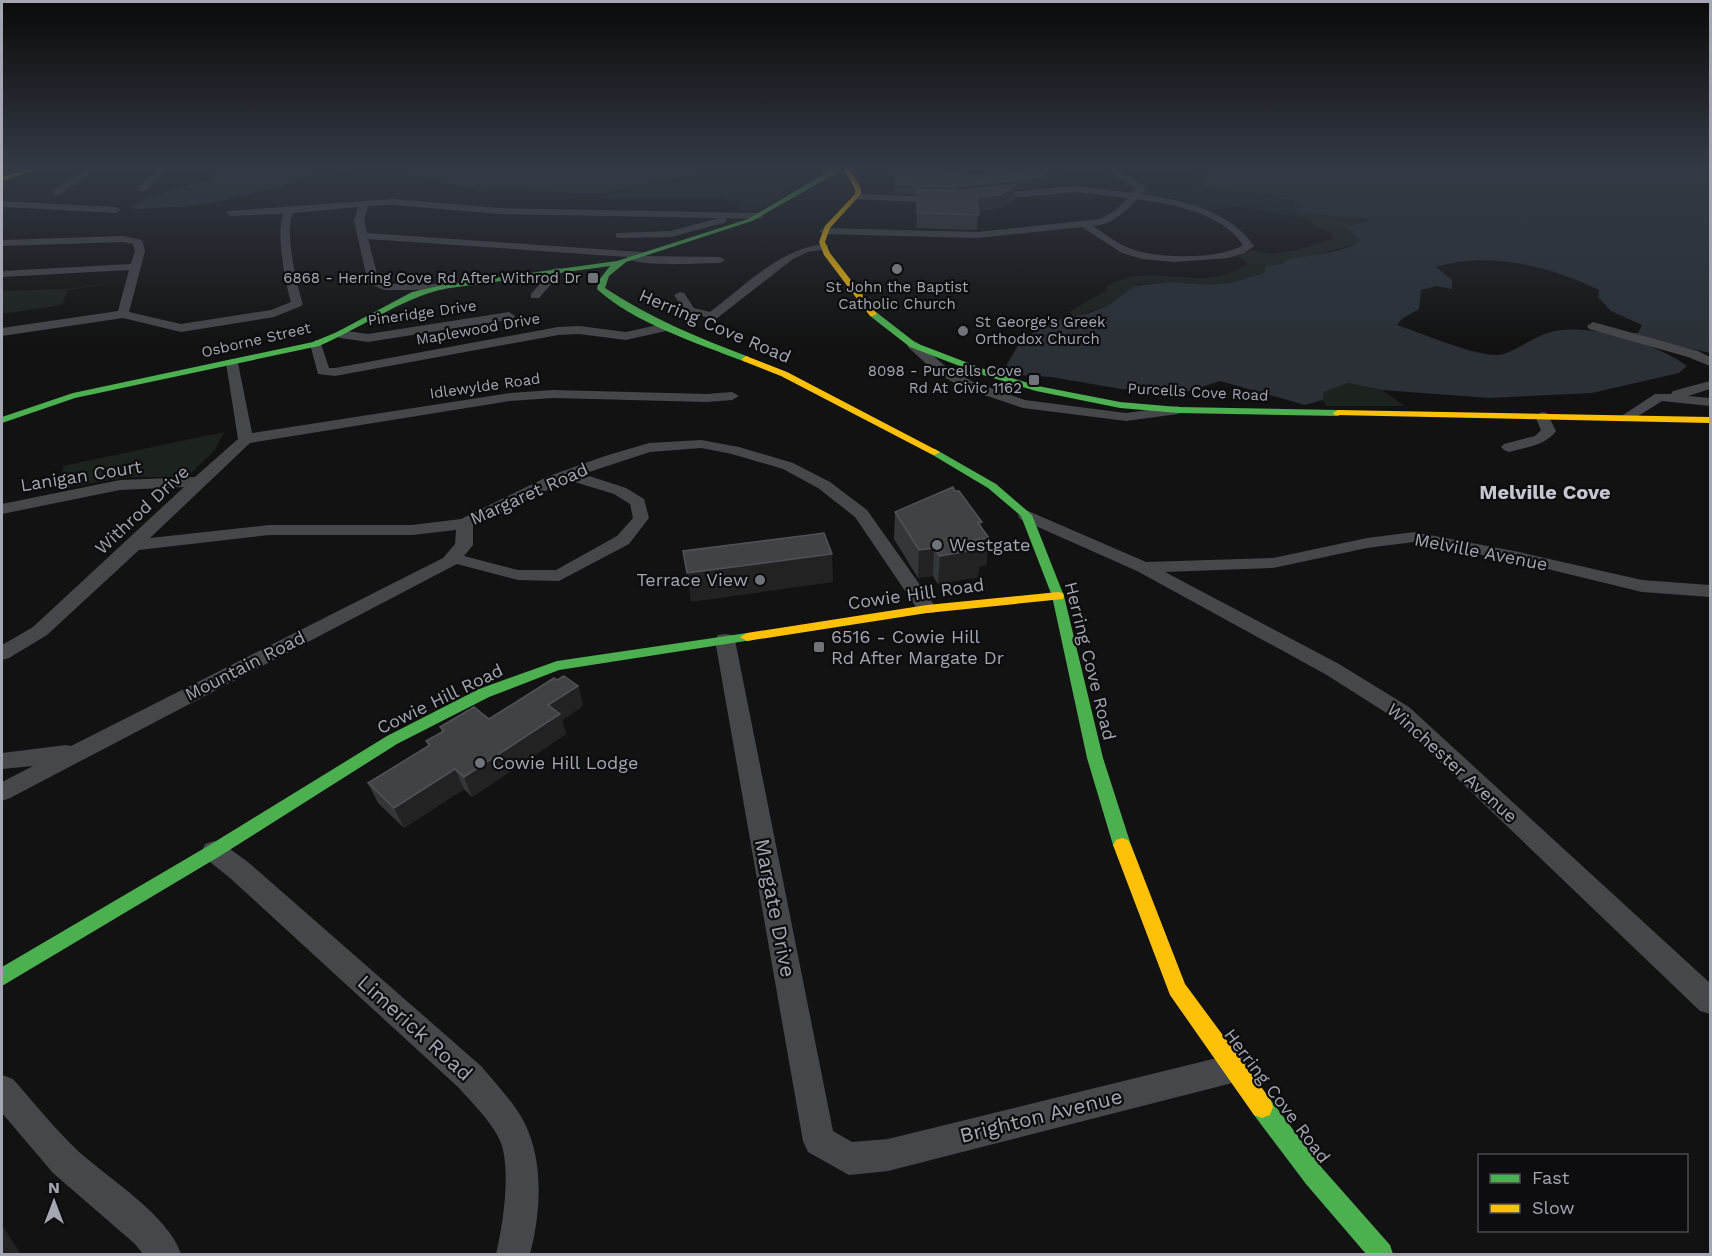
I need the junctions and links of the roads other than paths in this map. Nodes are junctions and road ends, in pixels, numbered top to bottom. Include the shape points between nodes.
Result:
1 (286, 225) edge
2 (360, 225) edge
3 (705, 225) edge
4 (733, 225) edge
5 (830, 225) edge
6 (1078, 225) edge
7 (1085, 225) edge
8 (1226, 225) edge
9 (824, 231) junction
10 (620, 235) dead end
11 (363, 236) junction
12 (2, 243) edge
13 (824, 247) junction
14 (636, 256) junction
15 (720, 260) dead end
16 (618, 263) junction
17 (135, 267) junction
18 (556, 271) junction
19 (2, 274) edge
20 (443, 287) junction
21 (680, 295) dead end
22 (535, 296) dead end
23 (123, 314) junction
24 (509, 316) dead end
25 (1593, 326) dead end
26 (666, 327) junction
27 (2, 332) edge
28 (340, 334) junction
29 (316, 344) junction
30 (913, 345) joint
31 (1710, 362) edge
32 (232, 363) junction
33 (1710, 385) edge
34 (732, 396) dead end
35 (1660, 398) junction
36 (1710, 402) edge
37 (1178, 410) joint
38 (1542, 416) junction
39 (1627, 417) junction
40 (2, 420) edge
41 (1710, 420) edge
42 (245, 439) junction
43 (1509, 447) dead end
44 (567, 474) junction
45 (202, 482) junction
46 (2, 509) edge
47 (1026, 515) junction
48 (465, 524) junction
49 (134, 545) junction
50 (453, 558) junction
51 (1043, 558) junction
52 (1143, 567) junction
53 (1033, 576) dead end
54 (1021, 587) dead end
55 (1710, 591) edge
56 (1058, 596) junction
57 (1005, 600) junction
58 (927, 609) junction
59 (725, 640) junction
60 (2, 653) edge
61 (78, 752) junction
62 (2, 761) edge
63 (2, 792) edge
64 (214, 851) junction
65 (2, 977) edge
66 (1710, 1001) edge
67 (1233, 1069) junction
68 (2, 1090) edge
69 (849, 1159) joint
70 (164, 1254) edge
71 (513, 1254) edge
72 (1381, 1254) edge

1 - 23 street via 290,281 297,303 291,307 181,328
2 - 11 street
3 - 10 street via 671,234
4 - 14 main road
5 - 9 main road
6 - 9 street via 971,235
7 - 8 street via 1127,251 1152,258 1187,259 1238,253 1249,246 1240,233
9 - 13 main road
11 - 14 street
11 - 20 street via 374,283 384,287
12 - 17 street via 132,240 140,246
13 - 21 street via 806,249 789,257 712,316 689,310
13 - 30 main road via 868,310
14 - 15 street via 666,261
14 - 16 main road
16 - 18 main road, Osborne Street
16 - 26 main road, Herring Cove Road via 601,283 601,290
17 - 19 street
17 - 23 street
18 - 20 main road, Osborne Street
18 - 22 street
20 - 28 main road, Osborne Street via 415,294
23 - 27 street
24 - 28 street, Pineridge Drive via 368,338
25 - 31 street
26 - 29 street, Maplewood Drive via 626,336 558,331 336,372 323,371
26 - 47 main road, Herring Cove Road via 784,374 943,456 992,486
28 - 29 main road, Osborne Street
29 - 32 main road, Osborne Street
30 - 37 street via 939,368 968,385 1023,404 1126,417
32 - 40 main road, Osborne Street via 73,396
32 - 42 street
33 - 35 street
34 - 42 street, Idlewylde Road via 510,397
35 - 36 street
35 - 39 street
37 - 38 main road, Purcells Cove Road
38 - 39 main road, Purcells Cove Road
38 - 43 street via 1549,431 1540,439
39 - 41 main road, Purcells Cove Road
42 - 45 street, Withrod Drive
44 - 48 street, Margaret Road
44 - 50 street via 620,491 638,502 641,518 623,540 558,576 518,575
44 - 58 street, Margaret Road via 649,448 701,444 796,469 861,514
45 - 46 street, Lanigan Court via 120,485
45 - 49 street, Withrod Drive
47 - 51 main road, Herring Cove Road
47 - 52 street, Winchester Avenue
48 - 49 street, Margaret Road via 412,530 269,530
48 - 50 street via 466,540
49 - 60 street, Withrod Drive via 40,631
50 - 61 street, Mountain Road
51 - 53 main road
51 - 56 main road, Herring Cove Road
52 - 55 street, Melville Avenue via 1273,563 1414,537 1642,586
52 - 66 street, Winchester Avenue via 1332,669 1401,712
54 - 57 main road
56 - 57 main road, Cowie Hill Road
56 - 67 main road, Herring Cove Road via 1095,758 1129,867 1177,989
57 - 58 main road, Cowie Hill Road
58 - 59 main road, Cowie Hill Road
59 - 64 main road, Cowie Hill Road via 557,666 484,693 392,740
59 - 69 street, Margate Drive via 819,1141
61 - 62 street
61 - 63 street, Mountain Road
64 - 65 main road, Cowie Hill Road
64 - 71 street, Limerick Road via 470,1077 496,1107 517,1141 522,1190
67 - 69 street, Brighton Avenue via 888,1155
67 - 72 main road, Herring Cove Road via 1314,1176
68 - 70 street via 65,1161 147,1232

